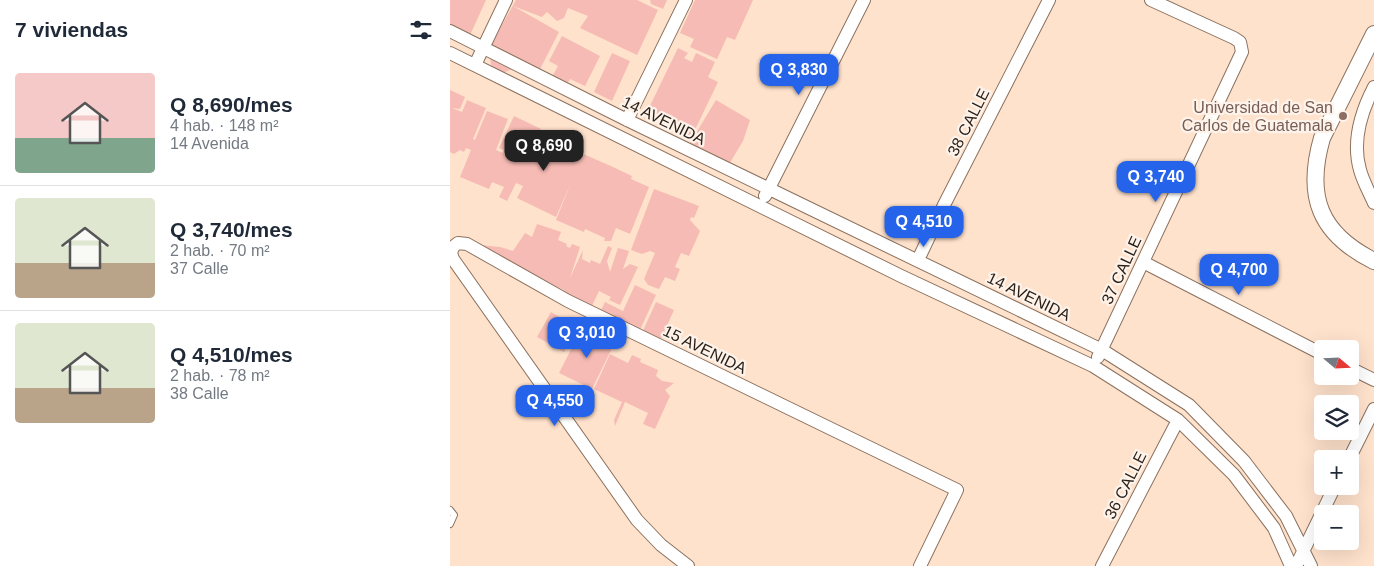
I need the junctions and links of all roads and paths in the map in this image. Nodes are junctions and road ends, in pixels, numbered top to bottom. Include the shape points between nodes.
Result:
1 (506, 0) edge
2 (686, 0) edge
3 (864, 0) edge
4 (1049, 0) edge
5 (1151, 0) edge
6 (450, 31) edge
7 (1374, 34) edge
8 (482, 47) junction
9 (450, 53) edge
10 (474, 65) junction
11 (1374, 87) edge
12 (626, 120) junction
13 (768, 189) junction
14 (1374, 203) edge
15 (761, 205) junction
16 (918, 260) junction
17 (1374, 261) edge
18 (1143, 262) junction
19 (1102, 350) junction
20 (1314, 350) edge
21 (1093, 366) junction
22 (1359, 372) edge
23 (1374, 380) edge
24 (1374, 409) edge
25 (1178, 420) junction
26 (1354, 450) edge
27 (1331, 495) edge
28 (450, 510) edge
29 (450, 524) edge
30 (1304, 549) junction
31 (688, 566) edge
32 (920, 566) edge
33 (1102, 566) edge
34 (1291, 566) edge
35 (1296, 566) edge
36 (1311, 566) edge

1 - 8 street
2 - 12 street
3 - 13 street
4 - 16 street, 38 CALLE
5 - 18 street, 37 CALLE via 1234,38 1240,42 1242,52
6 - 8 street, 14 AVENIDA
7 - 17 street via 1322,138 1315,174 1320,210 1328,224 1353,251
8 - 10 street
8 - 12 street, 14 AVENIDA
9 - 10 street
10 - 15 street
11 - 14 street via 1365,105 1357,137 1359,170
12 - 13 street, 14 AVENIDA
13 - 15 street
13 - 16 street, 14 AVENIDA
15 - 21 street via 901,276
16 - 19 street, 14 AVENIDA
18 - 19 street, 37 CALLE
18 - 20 street
19 - 21 street, 37 CALLE
19 - 30 street, 14 AVENIDA via 1189,405 1244,461 1286,516
21 - 25 street
22 - 23 street
24 - 26 street
25 - 33 street, 36 CALLE
25 - 34 street via 1234,475 1274,528
27 - 30 street
28 - 29 lane via 454,515
30 - 35 street
30 - 36 street, 14 AVENIDA
31 - 32 street, 15 AVENIDA via 637,520 453,259 451,253 458,243 467,244 568,301 957,490

